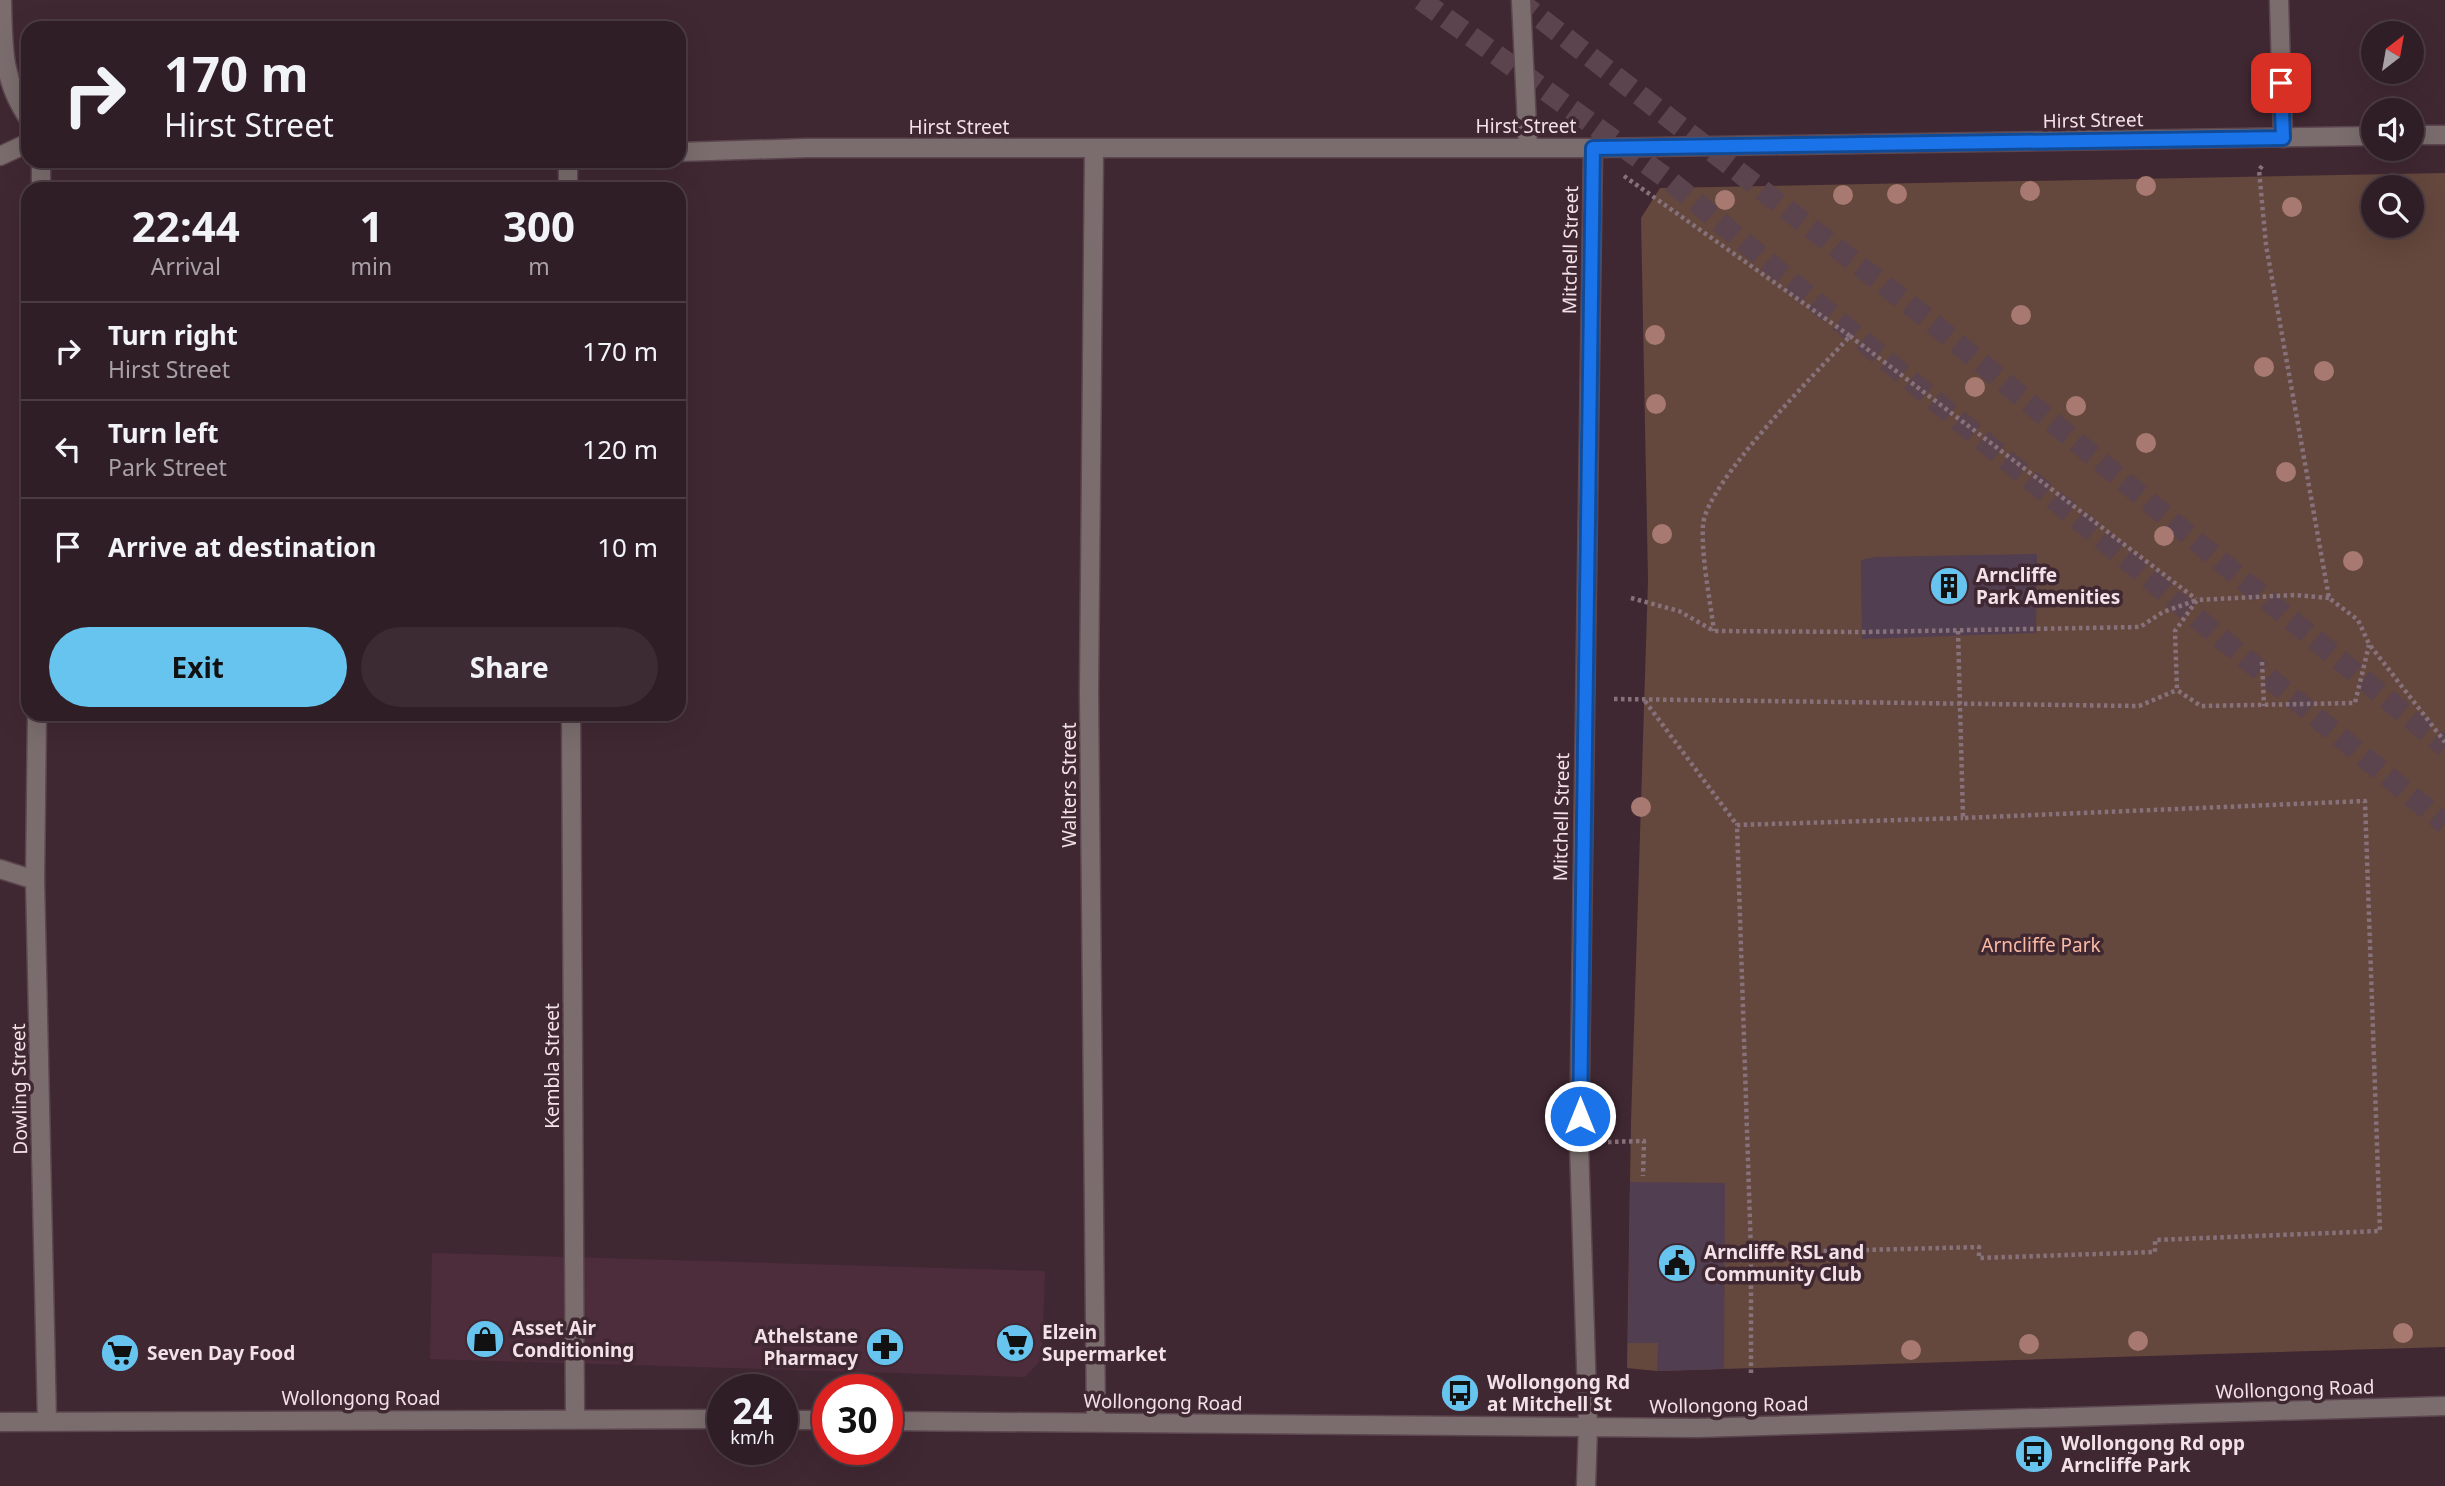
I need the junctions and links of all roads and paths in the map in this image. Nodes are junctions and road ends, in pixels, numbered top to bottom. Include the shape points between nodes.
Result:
1 (2, 0) edge
2 (1521, 0) edge
3 (2279, 0) edge
4 (21, 108) edge
5 (2424, 135) edge
6 (2445, 135) edge
7 (2361, 136) edge
8 (2283, 138) junction
9 (21, 146) edge
10 (1528, 147) junction
11 (1593, 148) junction
12 (1094, 149) junction
13 (686, 152) edge
14 (0, 156) edge
15 (1850, 336) junction
16 (1631, 598) dead end
17 (2329, 598) junction
18 (2196, 600) junction
19 (1714, 631) junction
20 (1958, 631) junction
21 (2369, 644) junction
22 (2262, 662) dead end
23 (2177, 690) junction
24 (1629, 700) dead end
25 (1645, 700) junction
26 (1961, 702) junction
27 (2264, 706) junction
28 (37, 721) edge
29 (571, 721) edge
30 (2445, 742) edge
31 (1964, 818) junction
32 (1738, 825) junction
33 (0, 869) edge
34 (35, 880) junction
35 (1579, 1144) junction
36 (1643, 1176) dead end
37 (1751, 1253) junction
38 (1751, 1373) dead end
39 (2445, 1406) edge
40 (575, 1418) junction
41 (707, 1419) edge
42 (47, 1421) junction
43 (903, 1421) edge
44 (0, 1422) edge
45 (1096, 1422) junction
46 (1588, 1428) junction
47 (1586, 1486) edge

1 - 4 street via 5,64
2 - 10 street
3 - 8 street
5 - 6 street
7 - 8 street, Hirst Street
8 - 11 street, Hirst Street
8 - 17 path via 2259,170 2266,245
9 - 14 street
10 - 11 street, Hirst Street
10 - 12 street, Hirst Street
11 - 15 path via 1623,176
11 - 35 street, Mitchell Street
12 - 13 street, Hirst Street
12 - 45 street, Walters Street via 1089,706
15 - 18 path
15 - 19 path via 1731,470 1707,506 1703,526
16 - 19 path via 1679,611
17 - 18 path via 2295,595
17 - 21 path via 2358,620
18 - 20 path via 2163,612 2140,627
18 - 23 path via 2175,631
19 - 20 path
20 - 26 path
21 - 27 path via 2355,703
21 - 30 path
22 - 27 path
23 - 26 path via 2139,706
23 - 27 path via 2201,706
24 - 25 path
25 - 26 path
25 - 32 path
26 - 31 path
28 - 34 street, Dowling Street
29 - 40 street, Kembla Street
31 - 32 path
31 - 37 path via 2365,801 2381,1231 2155,1240 2155,1252 2141,1253 1979,1258 1979,1247
32 - 37 path
33 - 34 street
34 - 42 street, Dowling Street
35 - 36 path via 1644,1141
35 - 46 street, Mitchell Street
37 - 38 path
39 - 46 street, Wollongong Road
40 - 41 street, Wollongong Road
40 - 42 street, Wollongong Road
42 - 44 street, Wollongong Road
43 - 45 street, Wollongong Road
45 - 46 street, Wollongong Road
46 - 47 street, Mitchell Street

